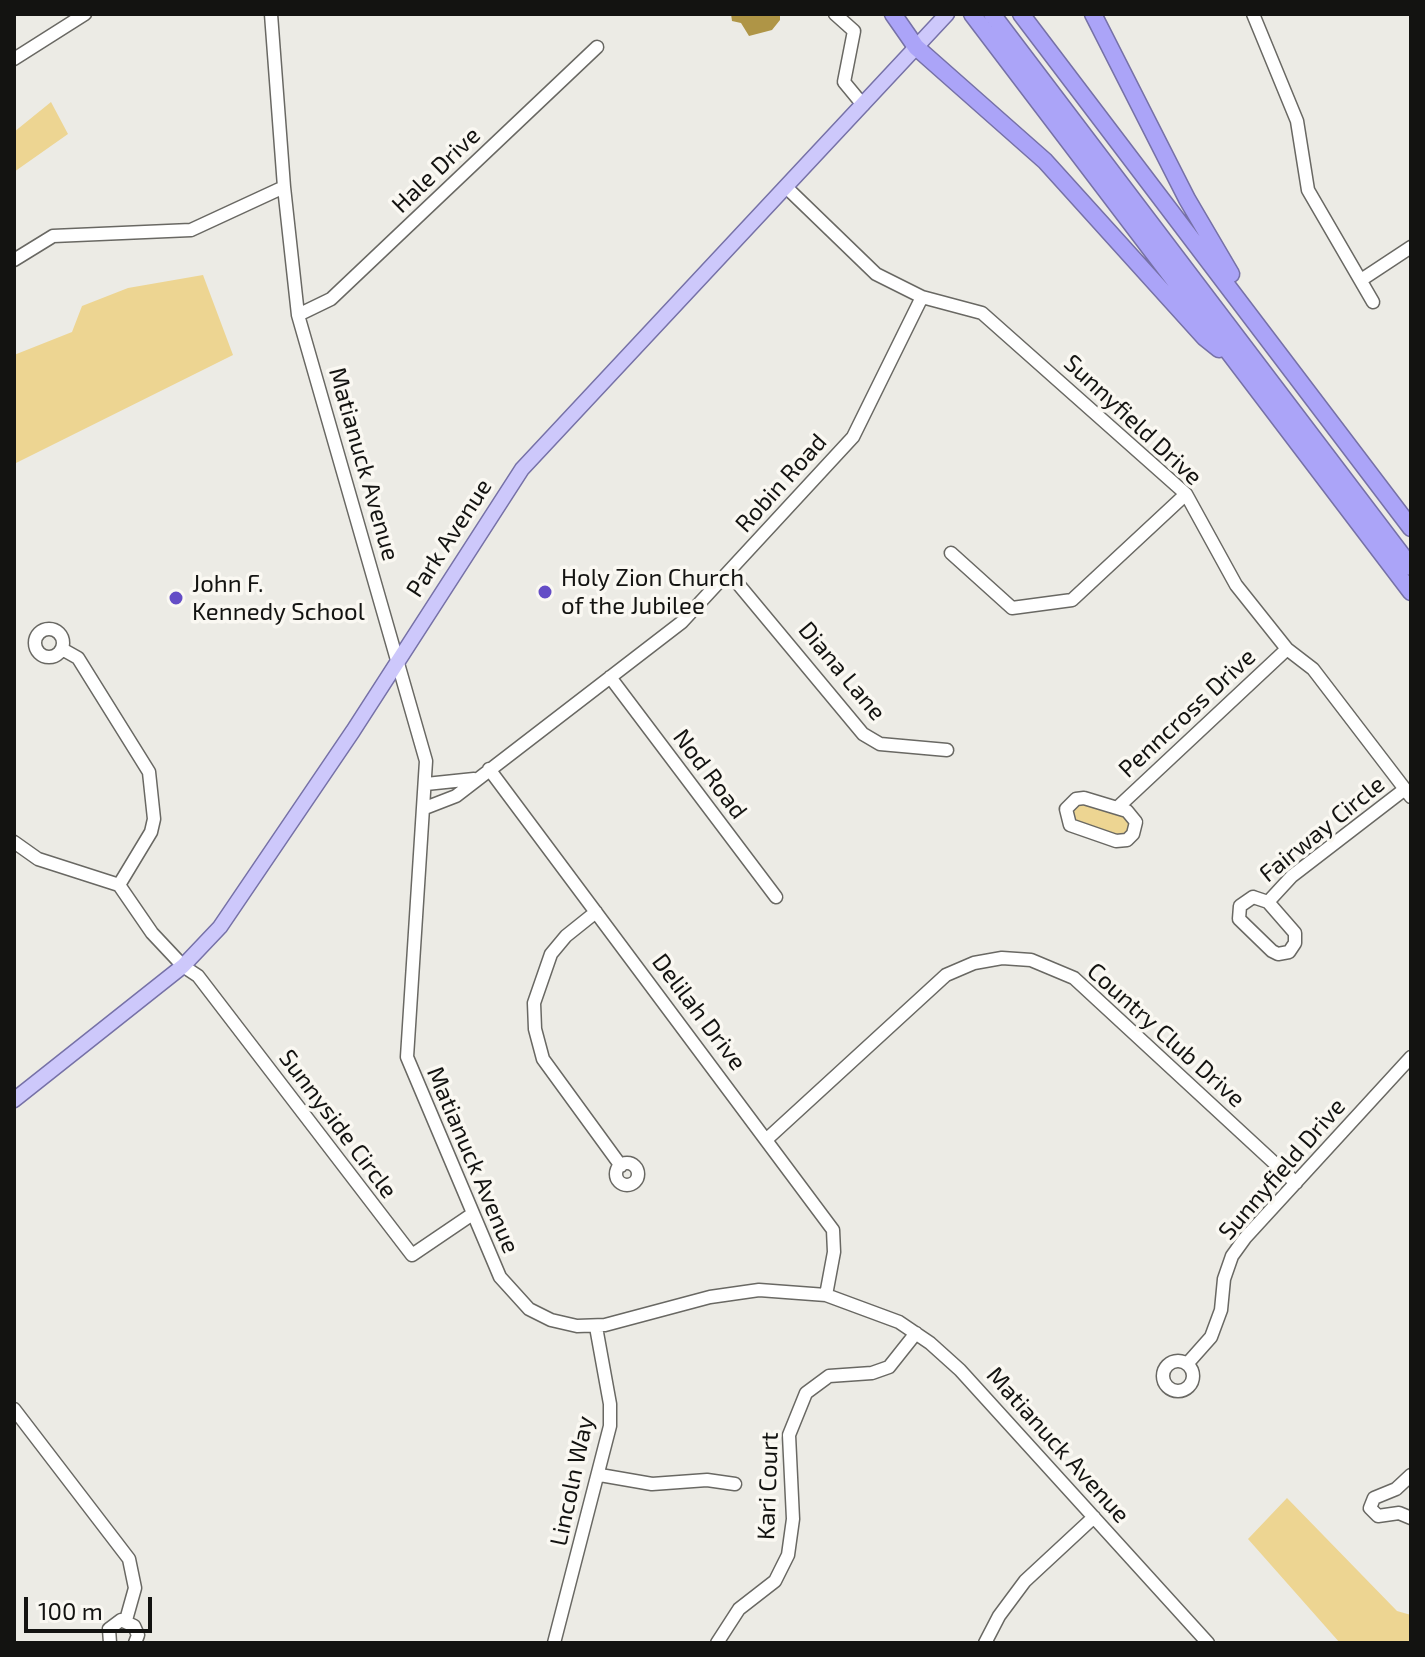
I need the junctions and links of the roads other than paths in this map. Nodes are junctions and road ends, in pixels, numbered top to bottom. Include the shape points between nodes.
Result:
1 (85, 14) edge
2 (271, 14) edge
3 (835, 14) edge
4 (893, 14) edge
5 (947, 14) edge
6 (1001, 14) edge
7 (1021, 14) edge
8 (1093, 14) edge
9 (1253, 14) edge
10 (980, 15) edge
11 (597, 47) dead end
12 (916, 47) junction
13 (14, 59) edge
14 (863, 105) junction
15 (284, 187) junction
16 (787, 188) junction
17 (1411, 247) edge
18 (14, 260) edge
19 (1361, 280) junction
20 (922, 297) junction
21 (1373, 302) dead end
22 (298, 315) junction
23 (1262, 331) junction
24 (1231, 354) junction
25 (1186, 494) junction
26 (1411, 528) edge
27 (951, 553) dead end
28 (1411, 554) edge
29 (1411, 567) edge
30 (729, 573) junction
31 (1411, 592) edge
32 (62, 649) dead end
33 (1287, 649) junction
34 (398, 659) junction
35 (610, 677) junction
36 (947, 750) dead end
37 (489, 769) junction
38 (474, 779) junction
39 (426, 784) junction
40 (1408, 793) edge
41 (425, 808) junction
42 (1117, 808) junction
43 (14, 842) edge
44 (119, 885) junction
45 (776, 897) dead end
46 (1268, 902) junction
47 (596, 912) junction
48 (183, 966) junction
49 (1411, 1057) edge
50 (14, 1100) edge
51 (767, 1139) junction
52 (621, 1166) dead end
53 (1296, 1183) junction
54 (471, 1215) junction
55 (826, 1295) junction
56 (596, 1327) junction
57 (916, 1333) junction
58 (1187, 1364) dead end
59 (14, 1409) edge
60 (600, 1475) junction
61 (1411, 1475) edge
62 (735, 1484) dead end
63 (1399, 1488) junction
64 (1408, 1515) edge
65 (1094, 1517) junction
66 (126, 1620) junction
67 (110, 1643) edge
68 (135, 1643) edge
69 (554, 1643) edge
70 (717, 1643) edge
71 (985, 1643) edge
72 (1208, 1643) edge

1 - 13 street
2 - 15 street, Matianuck Avenue
3 - 14 street via 853,28 844,82
4 - 12 highway
5 - 12 main road, Park Avenue
6 - 28 highway
7 - 23 highway
8 - 23 highway via 1187,199 1251,301
9 - 19 street via 1297,121 1308,190
10 - 24 highway
10 - 29 highway
11 - 22 street, Hale Drive via 331,299
12 - 14 main road, Park Avenue
12 - 24 highway via 1045,161 1204,337
14 - 16 main road, Park Avenue
15 - 18 street via 191,230 53,236
15 - 22 street, Matianuck Avenue
16 - 20 street, Sunnyfield Drive via 876,274
16 - 34 main road, Park Avenue via 522,469
17 - 19 street
19 - 21 street
20 - 25 street, Sunnyfield Drive via 982,313
20 - 30 street, Robin Road via 853,437
22 - 34 street, Matianuck Avenue
23 - 26 highway
24 - 31 highway
25 - 27 street via 1072,600 1012,608
25 - 33 street, Sunnyfield Drive via 1236,585
30 - 35 street, Robin Road via 682,622
30 - 36 street, Diana Lane via 863,734 880,744
32 - 44 street via 78,658 149,772 151,832
33 - 40 street, Sunnyfield Drive via 1313,669
33 - 42 street, Penncross Drive
34 - 39 street, Matianuck Avenue via 426,761
34 - 48 main road, Park Avenue via 259,874
35 - 37 street, Robin Road
35 - 45 street, Nod Road
37 - 38 street, Robin Road
37 - 47 street, Delilah Drive
38 - 39 street, Robin Road
38 - 41 street, Robin Road via 456,796
39 - 41 street, Matianuck Avenue
40 - 46 street, Fairway Circle via 1292,876
41 - 54 street, Matianuck Avenue via 407,1057
42 - 42 street, Penncross Drive via 1076,799 1065,816 1075,828 1122,842 1133,834 1136,822
43 - 44 street via 38,859
44 - 48 street
46 - 46 street, Fairway Circle via 1248,898 1240,906 1239,919 1272,951 1284,954 1295,943 1295,933
47 - 51 street, Delilah Drive
47 - 52 street via 551,954 537,992 535,1029 543,1059
48 - 50 main road, Park Avenue
48 - 54 street, Sunnyside Circle via 198,976 412,1255
49 - 53 street, Sunnyfield Drive
51 - 53 street, Country Club Drive via 946,975 1002,958 1031,960 1074,978
51 - 55 street, Delilah Drive via 833,1230
53 - 58 street, Sunnyfield Drive via 1232,1256 1211,1337
54 - 56 street, Matianuck Avenue via 500,1277 520,1302 557,1322
55 - 56 street, Matianuck Avenue via 733,1292
55 - 57 street, Matianuck Avenue via 876,1311
56 - 60 street, Lincoln Way via 611,1414
57 - 65 street, Matianuck Avenue via 960,1370
57 - 70 street, Kari Court via 885,1369 829,1376 806,1393 789,1435 793,1519 788,1555 775,1581 739,1609
59 - 66 street via 129,1559 135,1588
60 - 62 street via 652,1484
60 - 69 street, Lincoln Way
61 - 63 street
63 - 64 street via 1397,1501
63 - 64 street via 1377,1496 1370,1508 1378,1516
65 - 71 street via 1025,1581
65 - 72 street, Matianuck Avenue
66 - 67 street via 112,1625
66 - 68 street via 137,1630

